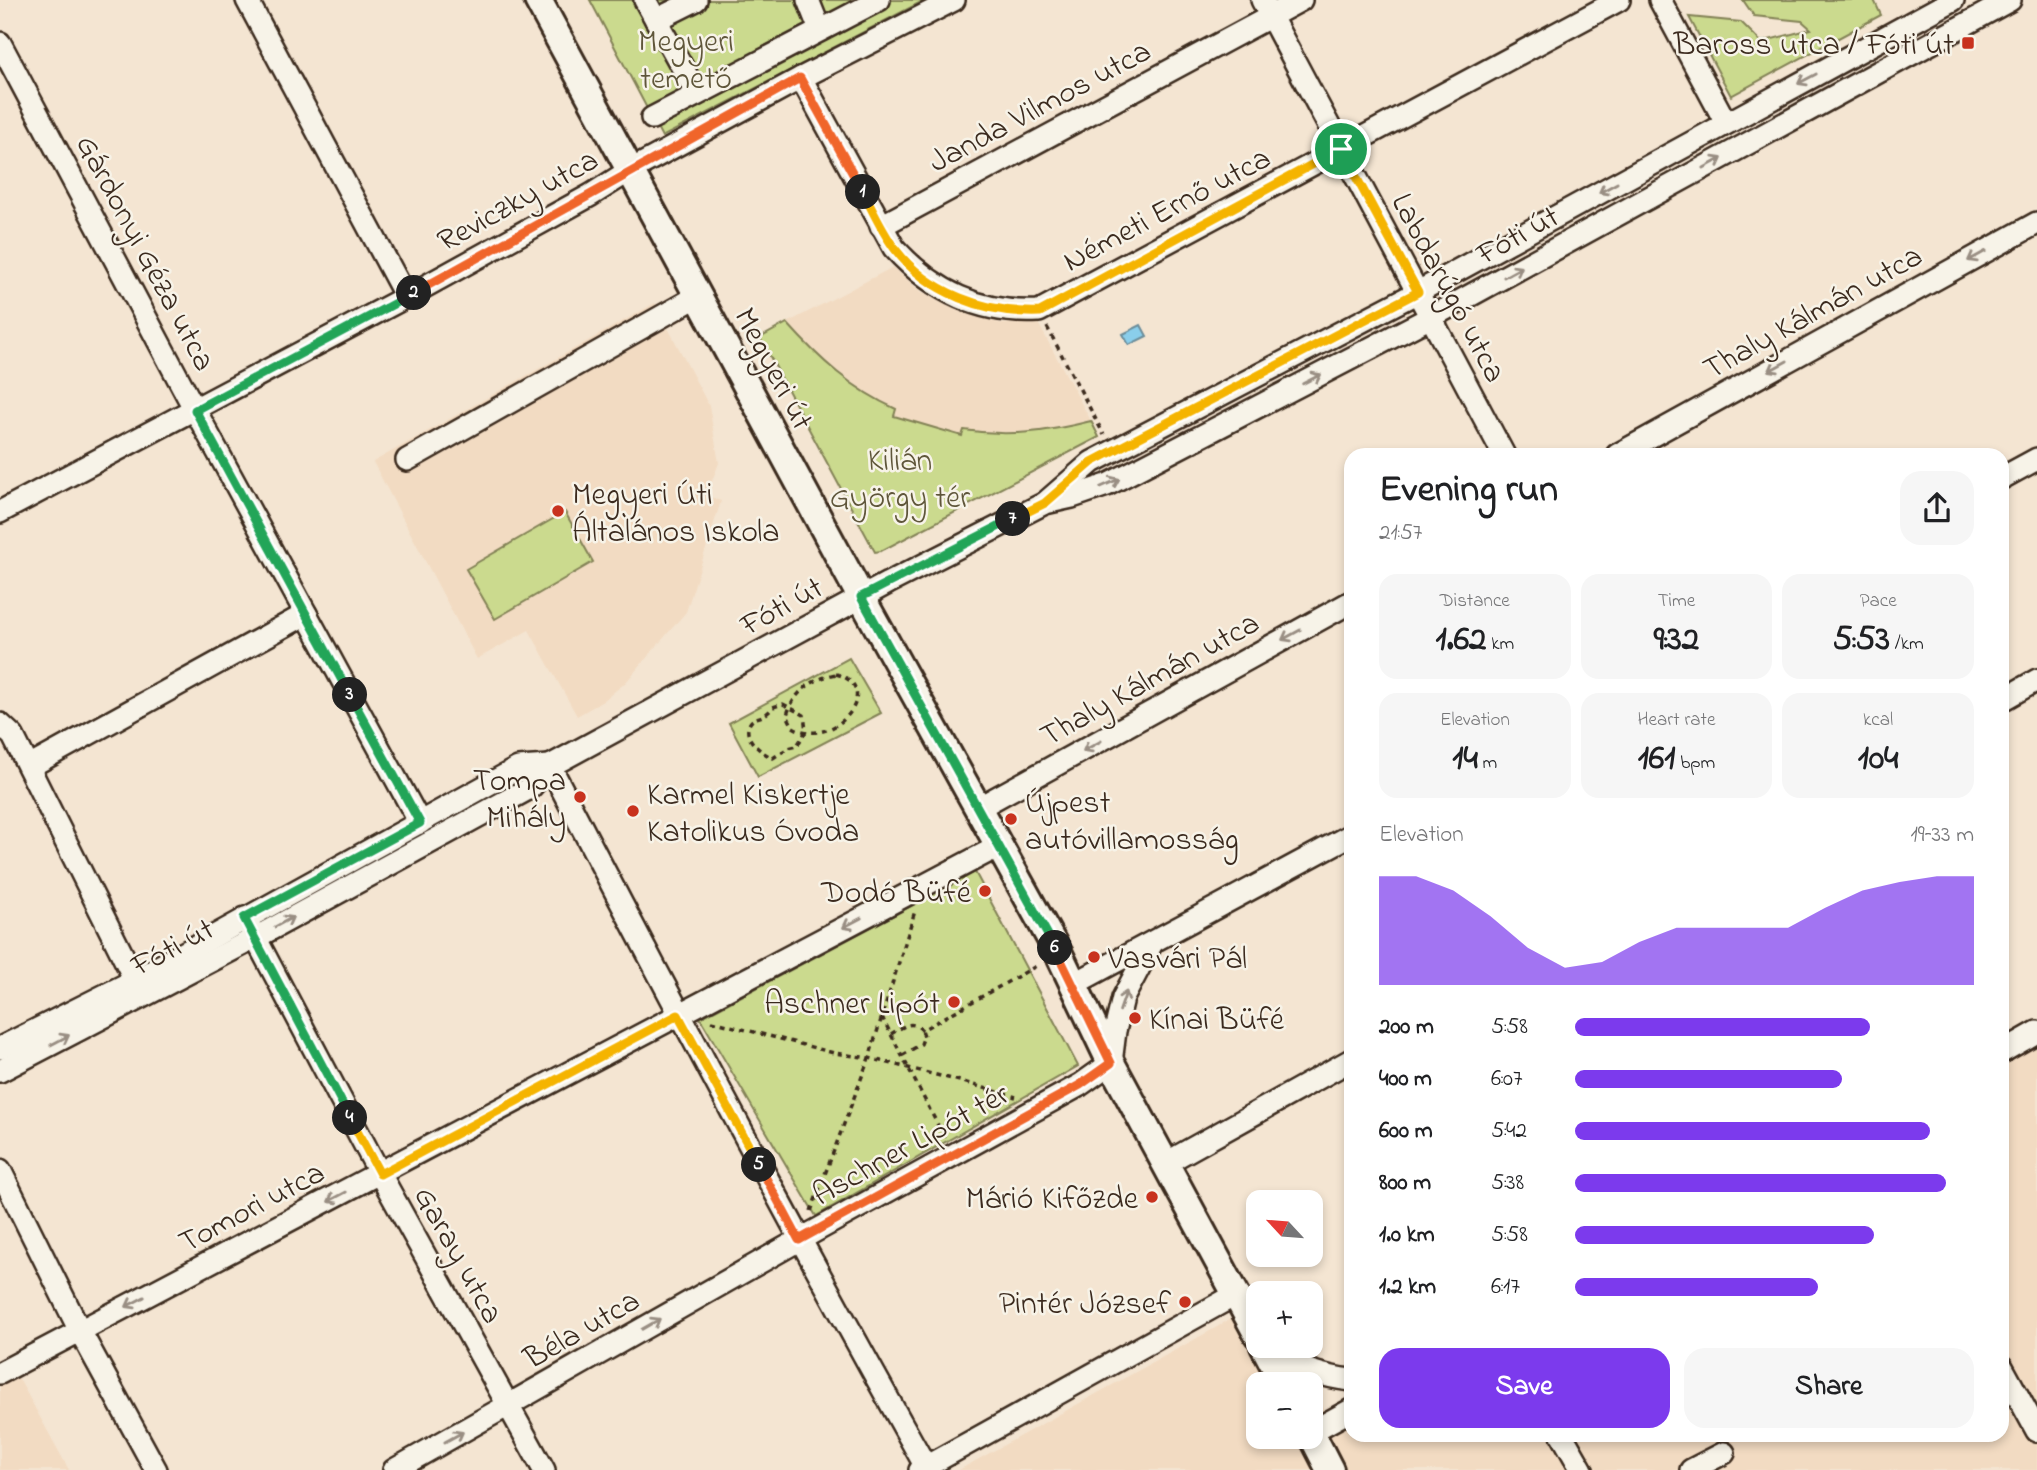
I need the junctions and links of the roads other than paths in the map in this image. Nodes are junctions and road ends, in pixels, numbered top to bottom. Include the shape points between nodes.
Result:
1 (247, 0) edge
2 (538, 0) edge
3 (645, 0) edge
4 (696, 0) edge
5 (808, 0) edge
6 (879, 0) edge
7 (954, 0) edge
8 (1301, 0) edge
9 (1619, 0) edge
10 (1660, 0) edge
11 (1954, 0) edge
12 (2010, 0) edge
13 (1266, 8) edge
14 (656, 20) junction
15 (820, 30) junction
16 (0, 43) edge
17 (800, 78) junction
18 (697, 94) junction
19 (652, 118) dead end
20 (1726, 123) junction
21 (1341, 149) junction
22 (629, 171) junction
23 (2037, 223) edge
24 (881, 226) junction
25 (1418, 292) junction
26 (698, 296) junction
27 (406, 297) junction
28 (1431, 317) junction
29 (195, 410) junction
30 (1500, 448) edge
31 (1630, 448) edge
32 (2037, 459) edge
33 (407, 460) dead end
34 (2009, 474) edge
35 (1045, 503) junction
36 (0, 512) edge
37 (861, 597) junction
38 (1344, 606) edge
39 (306, 614) junction
40 (2037, 680) edge
41 (2009, 696) edge
42 (0, 712) edge
43 (6, 730) edge
44 (550, 766) junction
45 (29, 767) junction
46 (978, 808) junction
47 (420, 823) junction
48 (1344, 839) edge
49 (999, 846) junction
50 (244, 918) junction
51 (255, 938) junction
52 (1152, 943) junction
53 (135, 980) junction
54 (1074, 984) junction
55 (678, 1015) junction
56 (2037, 1032) edge
57 (0, 1048) edge
58 (2009, 1048) edge
59 (1111, 1063) junction
60 (1344, 1064) edge
61 (0, 1071) edge
62 (1166, 1163) junction
63 (0, 1170) edge
64 (380, 1174) junction
65 (799, 1240) junction
66 (1237, 1294) junction
67 (1246, 1312) edge
68 (80, 1331) junction
69 (1282, 1358) edge
70 (0, 1373) edge
71 (1344, 1379) edge
72 (2009, 1380) edge
73 (508, 1406) junction
74 (1344, 1414) edge
75 (1323, 1425) edge
76 (2037, 1430) edge
77 (1566, 1442) edge
78 (1320, 1449) edge
79 (1724, 1452) dead end
80 (923, 1468) edge
81 (156, 1470) edge
82 (394, 1470) edge
83 (544, 1470) edge
84 (1330, 1470) edge
85 (1582, 1470) edge
86 (1691, 1470) edge

1 - 27 street
2 - 22 main road, Megyeri út
3 - 14 street
4 - 14 street
5 - 15 street
6 - 15 street
7 - 17 street, Reviczky utca
8 - 13 street, Janda Vilmos utca
9 - 21 street, Németi Ernő utca
10 - 20 street
11 -> 20 street, Fóti út
28 -> 12 street, Fóti út
13 - 21 street, Labdarúgó utca
13 - 24 street, Janda Vilmos utca
14 - 18 street
15 - 18 street
16 - 29 street, Gárdonyi Géza utca
17 - 22 street, Reviczky utca
17 - 24 street
18 - 19 street
20 -> 25 street, Fóti út
21 - 24 street, Németi Ernő utca via 1040,312 990,309 951,293 912,267
21 - 25 street, Labdarúgó utca
22 - 26 main road, Megyeri út
22 - 27 street, Reviczky utca
23 -> 31 street, Thaly Kálmán utca
25 - 28 street, Labdarúgó utca
25 - 35 street, Fóti út via 1092,462
26 - 33 street
26 - 37 main road, Megyeri út
27 - 29 street, Reviczky utca
28 - 30 street, Labdarúgó utca
35 -> 28 street, Fóti út via 1107,485
29 - 36 street, Reviczky utca
29 - 39 street, Gárdonyi Géza utca
32 - 34 street
35 - 37 street, Fóti út
37 - 44 street, Fóti út
37 - 46 main road, Megyeri út
38 -> 46 street, Thaly Kálmán utca
39 - 45 street
39 - 47 street, Gárdonyi Géza utca
40 - 41 street
42 - 43 street
43 - 45 street
44 - 47 street, Fóti út via 518,768
51 -> 44 street, Fóti út via 530,788
44 - 55 street, Aschner Lipót tér
45 - 53 street
46 - 49 main road, Megyeri út
47 - 50 street, Fóti út
48 - 52 street
49 - 54 main road, Megyeri út
49 -> 55 street
50 - 51 street, Garay utca
50 - 53 street, Fóti út
61 -> 51 street, Fóti út
51 - 64 street, Garay utca
52 - 54 street
59 -> 52 street via 1123,998
53 - 57 street, Fóti út
54 - 59 main road, Megyeri út
55 - 64 street, Tomori utca
55 - 65 street, Aschner Lipót tér
56 - 58 street
59 - 62 main road, Megyeri út
59 - 65 street, Aschner Lipót tér via 1080,1085
60 - 62 street
62 - 66 main road, Megyeri út
63 - 68 street
64 -> 68 street, Tomori utca
64 - 73 street, Garay utca
73 -> 65 street, Béla utca
65 - 80 street
66 - 67 main road, Megyeri út
66 - 80 street
68 - 70 street, Tomori utca
68 - 81 street
69 - 71 street via 1294,1366
72 - 76 street
82 -> 73 street, Béla utca
73 - 83 street, Garay utca
74 - 75 street
77 - 85 street
78 - 84 main road
79 - 86 street

